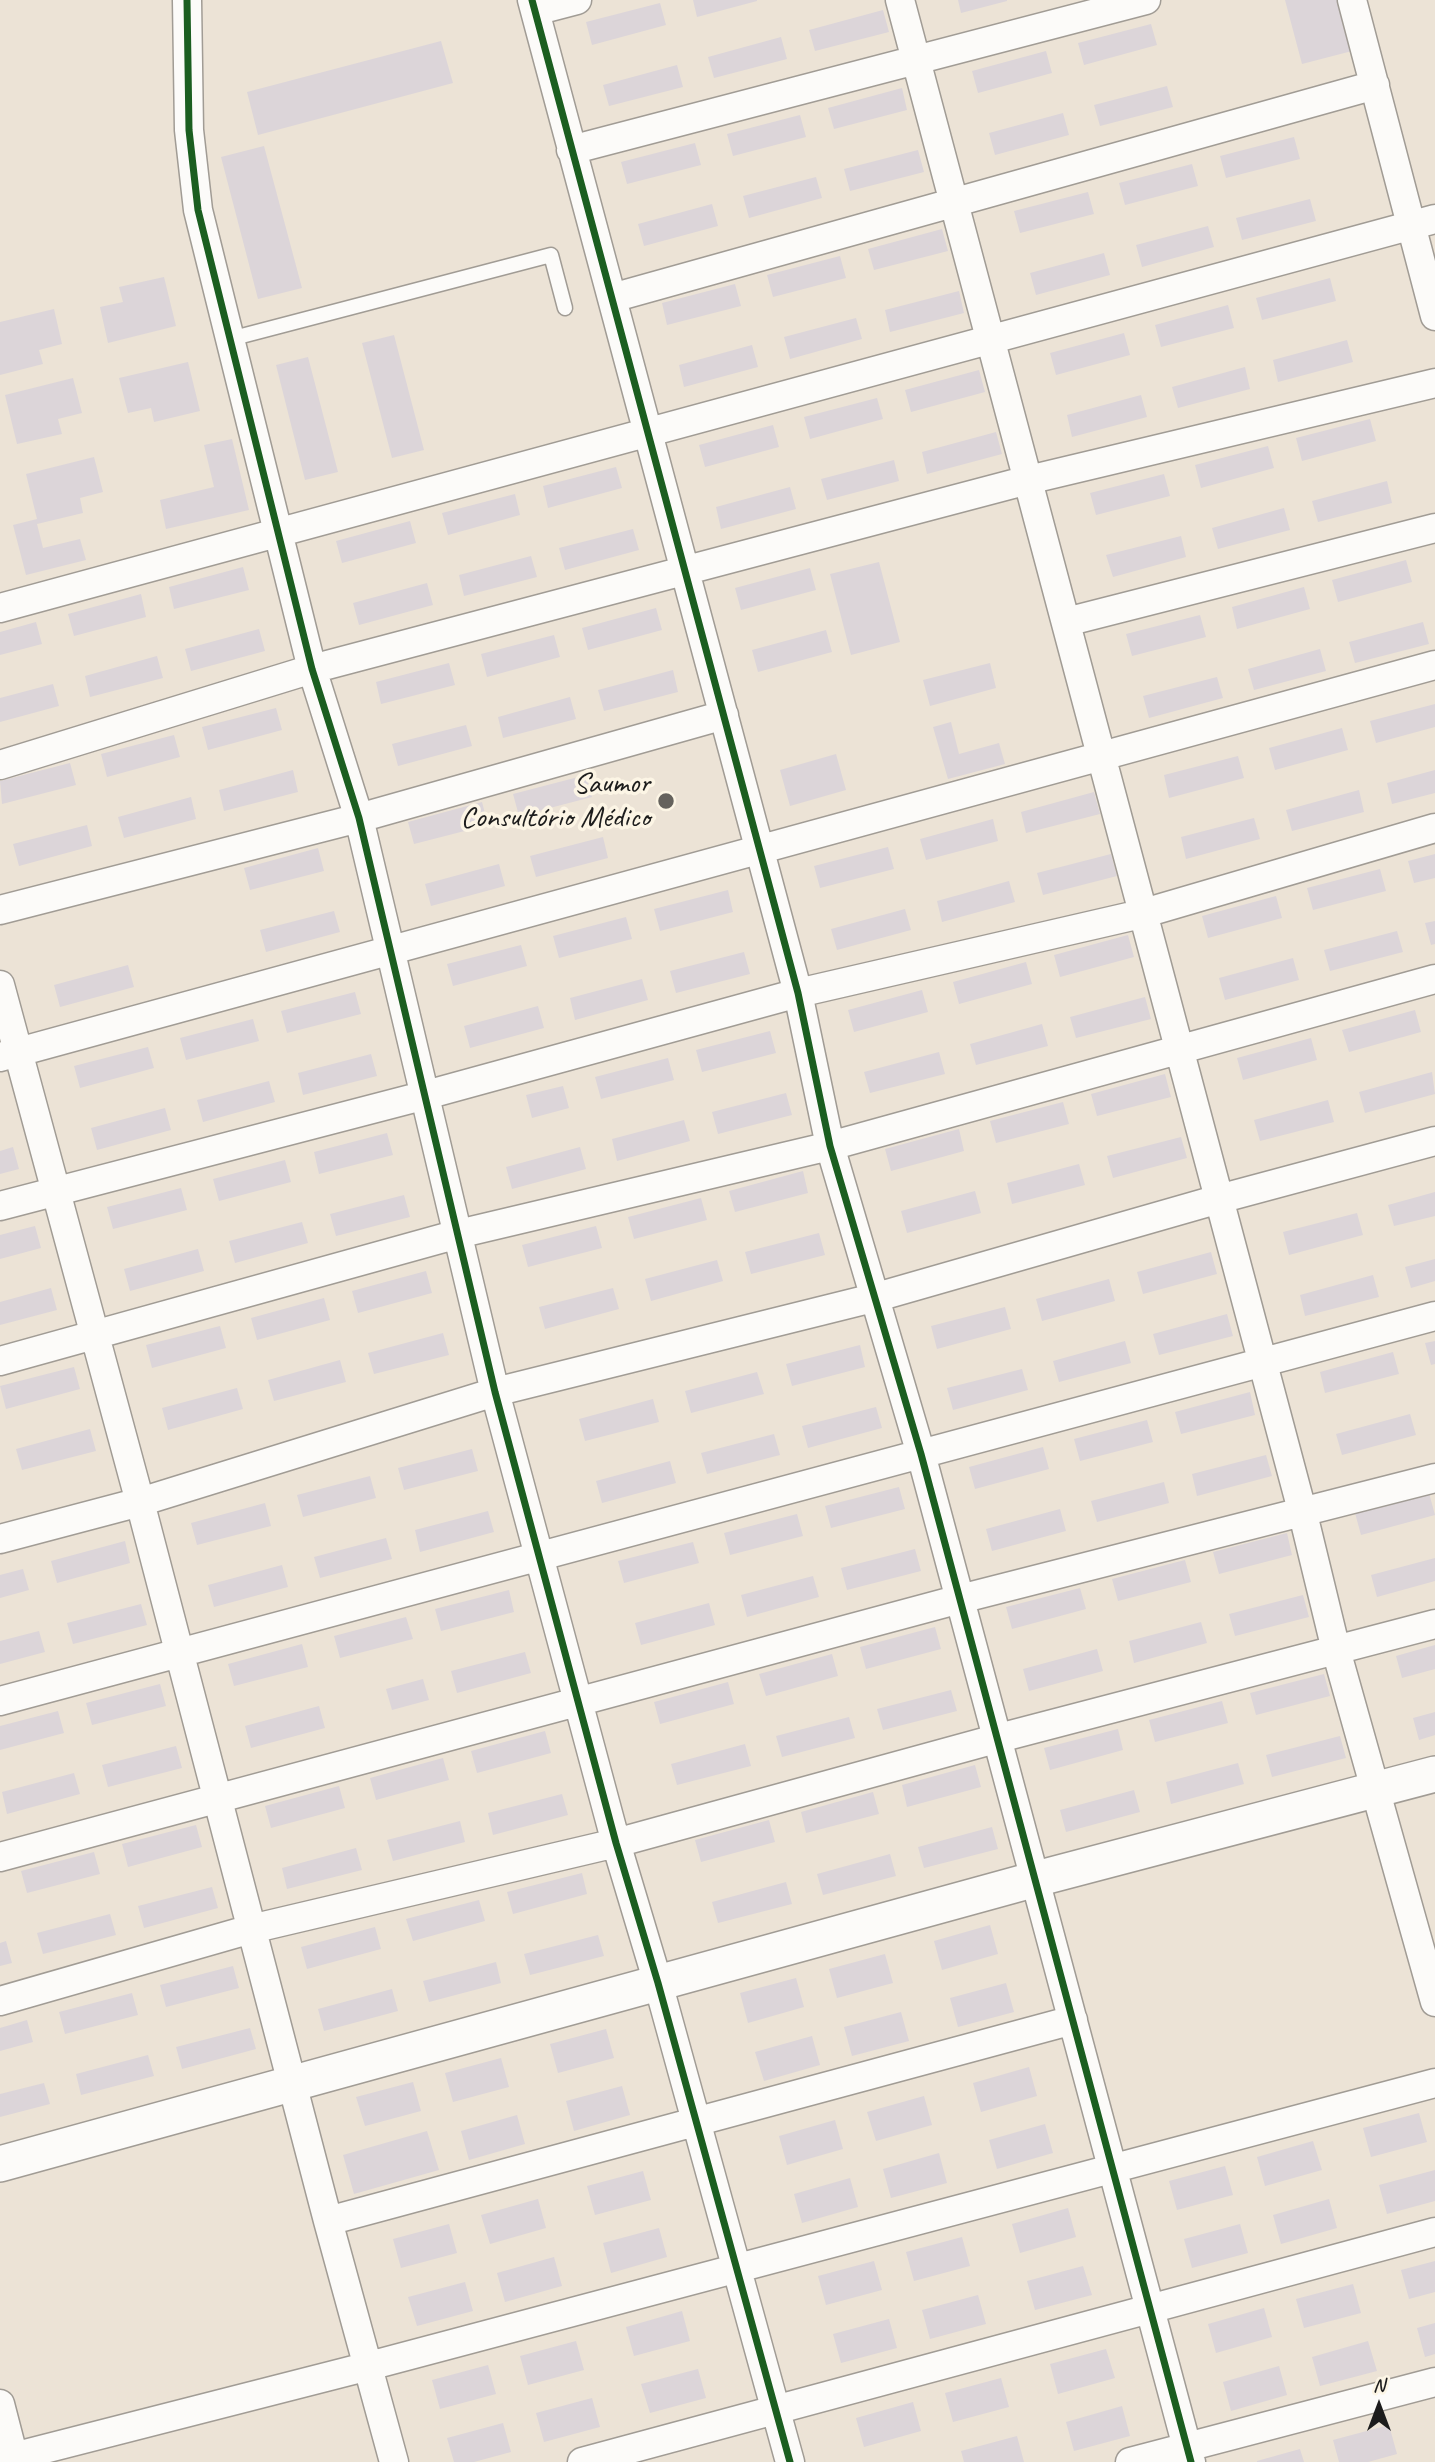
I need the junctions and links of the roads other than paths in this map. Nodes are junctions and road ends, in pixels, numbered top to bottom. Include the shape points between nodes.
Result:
1 (187, 0) edge
2 (577, 0) edge
3 (900, 0) edge
4 (1146, 0) edge
5 (1352, 0) edge
6 (534, 5) edge
7 (917, 60) junction
8 (1375, 85) junction
9 (571, 150) junction
10 (955, 202) junction
11 (1424, 223) edge
12 (612, 298) junction
13 (565, 308) dead end
14 (1435, 316) edge
15 (230, 339) junction
16 (991, 340) junction
17 (1435, 383) edge
18 (648, 433) junction
19 (1028, 480) junction
20 (1435, 528) edge
21 (279, 533) junction
22 (685, 572) junction
23 (0, 608) edge
24 (1066, 622) junction
25 (1435, 664) edge
26 (312, 669) junction
27 (724, 715) junction
28 (1101, 756) junction
29 (0, 765) edge
30 (359, 818) junction
31 (1435, 828) edge
32 (760, 849) junction
33 (0, 910) edge
34 (1141, 914) junction
35 (389, 951) junction
36 (1435, 979) edge
37 (0, 985) edge
38 (798, 993) junction
39 (1181, 1051) junction
40 (10, 1054) edge
41 (426, 1096) junction
42 (1435, 1141) edge
43 (830, 1146) junction
44 (56, 1189) junction
45 (1219, 1199) junction
46 (0, 1206) edge
47 (458, 1234) junction
48 (877, 1297) junction
49 (1435, 1316) edge
50 (94, 1335) junction
51 (0, 1361) edge
52 (1262, 1363) junction
53 (495, 1392) junction
54 (921, 1454) junction
55 (1435, 1478) edge
56 (140, 1502) junction
57 (1303, 1514) junction
58 (0, 1539) edge
59 (540, 1556) junction
60 (960, 1599) junction
61 (1435, 1624) edge
62 (1336, 1650) junction
63 (178, 1653) junction
64 (0, 1700) edge
65 (579, 1700) junction
66 (999, 1738) junction
67 (1435, 1774) edge
68 (1377, 1790) junction
69 (218, 1799) junction
70 (616, 1843) junction
71 (0, 1857) edge
72 (1036, 1879) junction
73 (1424, 1925) edge
74 (251, 1929) junction
75 (658, 1983) junction
76 (0, 2001) edge
77 (1435, 2002) edge
78 (1073, 2021) junction
79 (292, 2083) junction
80 (1435, 2083) edge
81 (696, 2122) junction
82 (0, 2164) edge
83 (1114, 2168) junction
84 (328, 2221) junction
85 (1435, 2232) edge
86 (736, 2267) junction
87 (1152, 2308) junction
88 (369, 2366) junction
89 (1435, 2382) edge
90 (0, 2404) edge
91 (775, 2408) junction
92 (1189, 2454) edge
93 (14, 2460) edge
94 (394, 2462) edge
95 (582, 2462) edge
96 (790, 2462) edge
97 (1130, 2462) edge

1 - 15 street via 192,172
2 - 6 street
3 - 7 street
4 - 7 street
5 - 8 street
6 - 9 street
7 - 9 street
7 - 10 street
8 - 10 street
8 - 11 street
9 - 12 street
10 - 12 street
10 - 16 street
11 - 14 street
11 - 16 street
12 - 18 street
13 - 15 lane via 551,256
15 - 21 street
16 - 18 street
16 - 19 street
17 - 19 street
18 - 21 street
18 - 22 street
19 - 22 street
19 - 24 street
20 - 24 street
21 - 23 street
21 - 26 street
22 - 26 street
22 - 27 street
24 - 28 street
25 - 28 street
26 - 29 street
26 - 30 street
27 - 30 street
27 - 32 street
28 - 32 street
28 - 34 street
30 - 33 street
30 - 35 street
31 - 34 street
32 - 35 street
32 - 38 street
34 - 38 street
34 - 39 street
35 - 40 street
35 - 41 street
36 - 39 street
37 - 40 street
38 - 41 street
38 - 43 street
39 - 43 street
39 - 45 street
40 - 44 street
41 - 44 street
41 - 47 street
42 - 45 street
43 - 47 street
43 - 48 street
44 - 46 street
44 - 50 street
45 - 48 street
45 - 52 street
47 - 50 street
47 - 53 street
48 - 53 street
48 - 54 street
49 - 52 street
50 - 51 street
50 - 56 street
52 - 54 street
52 - 57 street
53 - 56 street
53 - 59 street
54 - 59 street
54 - 60 street
55 - 57 street
56 - 58 street
56 - 63 street
57 - 60 street
57 - 62 street
59 - 63 street
59 - 65 street
60 - 65 street
60 - 66 street
61 - 62 street
62 - 66 street
62 - 68 street
63 - 64 street
63 - 69 street
65 - 69 street
65 - 70 street
66 - 70 street
66 - 72 street
67 - 68 street
68 - 72 street
68 - 73 street
69 - 71 street
69 - 74 street
70 - 74 street
70 - 75 street
72 - 75 street
72 - 78 street
73 - 77 street
74 - 76 street
74 - 79 street
75 - 79 street
75 - 81 street
78 - 81 street
78 - 83 street
79 - 82 street
79 - 84 street
80 - 83 street
81 - 84 street
81 - 86 street
83 - 86 street
83 - 87 street
84 - 88 street
85 - 87 street
86 - 88 street
86 - 91 street
87 - 91 street
87 - 92 street
88 - 93 street
88 - 94 street
89 - 92 street
90 - 93 street
91 - 95 street
91 - 96 street
92 - 97 street

